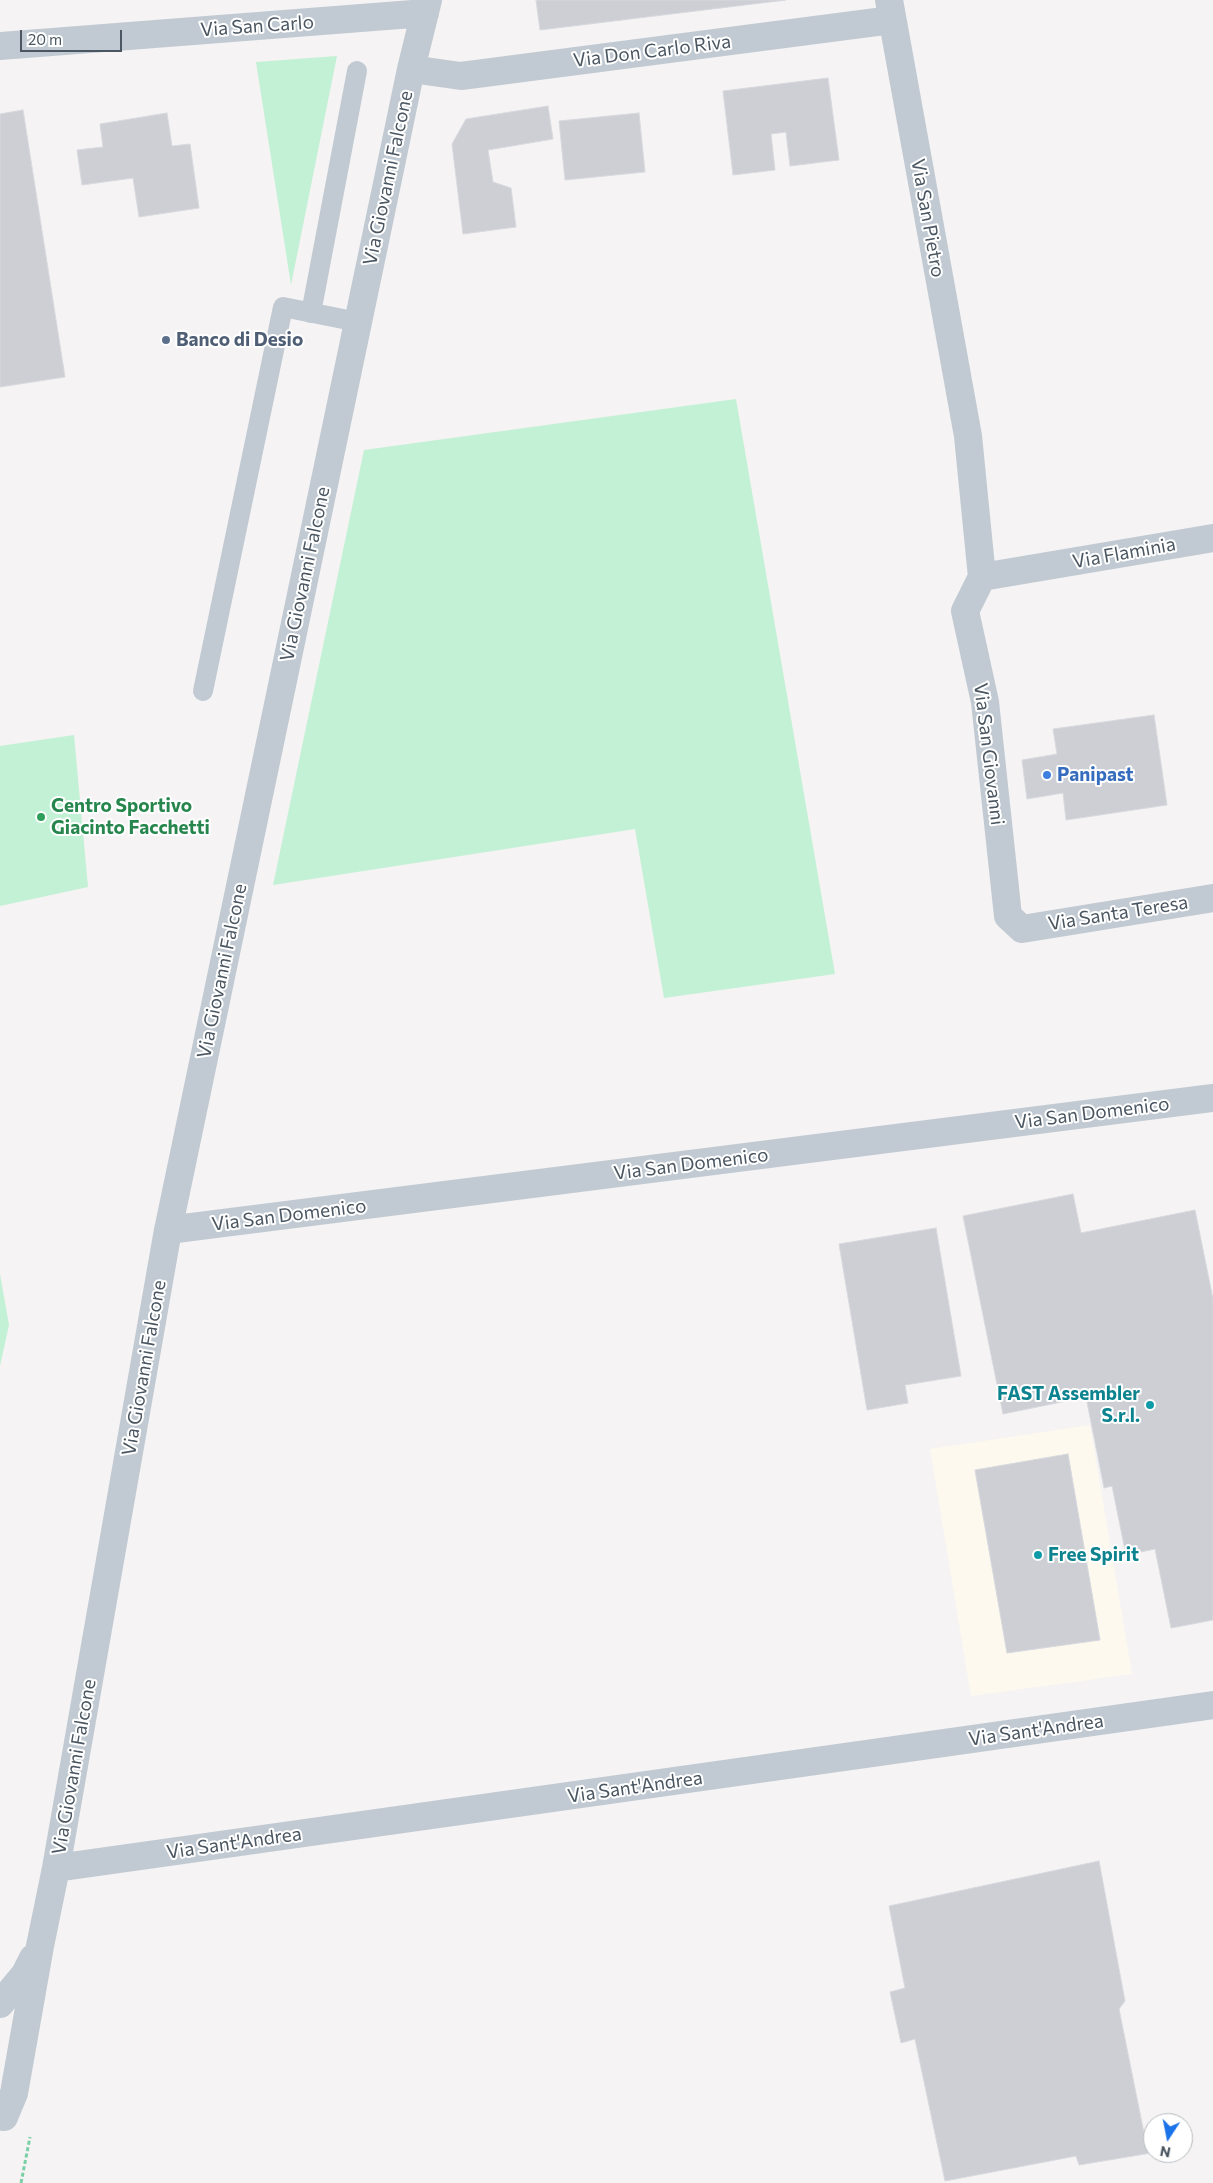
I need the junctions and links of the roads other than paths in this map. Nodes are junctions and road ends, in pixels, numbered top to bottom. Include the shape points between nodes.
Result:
1 (426, 6) edge
2 (890, 10) edge
3 (0, 46) edge
4 (411, 69) junction
5 (358, 71) dead end
6 (311, 313) junction
7 (358, 322) junction
8 (1213, 538) edge
9 (982, 577) junction
10 (203, 691) dead end
11 (1213, 898) edge
12 (1022, 929) joint
13 (1213, 1098) edge
14 (168, 1230) junction
15 (1213, 1705) edge
16 (56, 1868) junction
17 (40, 1946) junction
18 (0, 2004) edge
19 (0, 2091) edge
20 (2, 2127) edge

1 - 3 street, Via San Carlo
1 - 4 street, Via Giovanni Falcone
2 - 4 street, Via Don Carlo Riva via 461,76
2 - 9 street, Via San Pietro via 968,436
4 - 7 street, Via Giovanni Falcone
5 - 6 lane
6 - 7 lane
6 - 10 lane via 283,307
7 - 14 street, Via Giovanni Falcone
8 - 9 street, Via Flaminia
9 - 12 street, Via San Giovanni via 965,611 984,702 1008,916
11 - 12 street, Via Santa Teresa
13 - 14 street, Via San Domenico
14 - 16 street, Via Giovanni Falcone
15 - 16 street, Via Sant'Andrea
16 - 17 street, Via Giovanni Falcone
17 - 18 street, Via Giovanni Falcone via 24,1974
17 - 20 street, Via Giovanni Falcone via 14,2093
19 - 20 street

